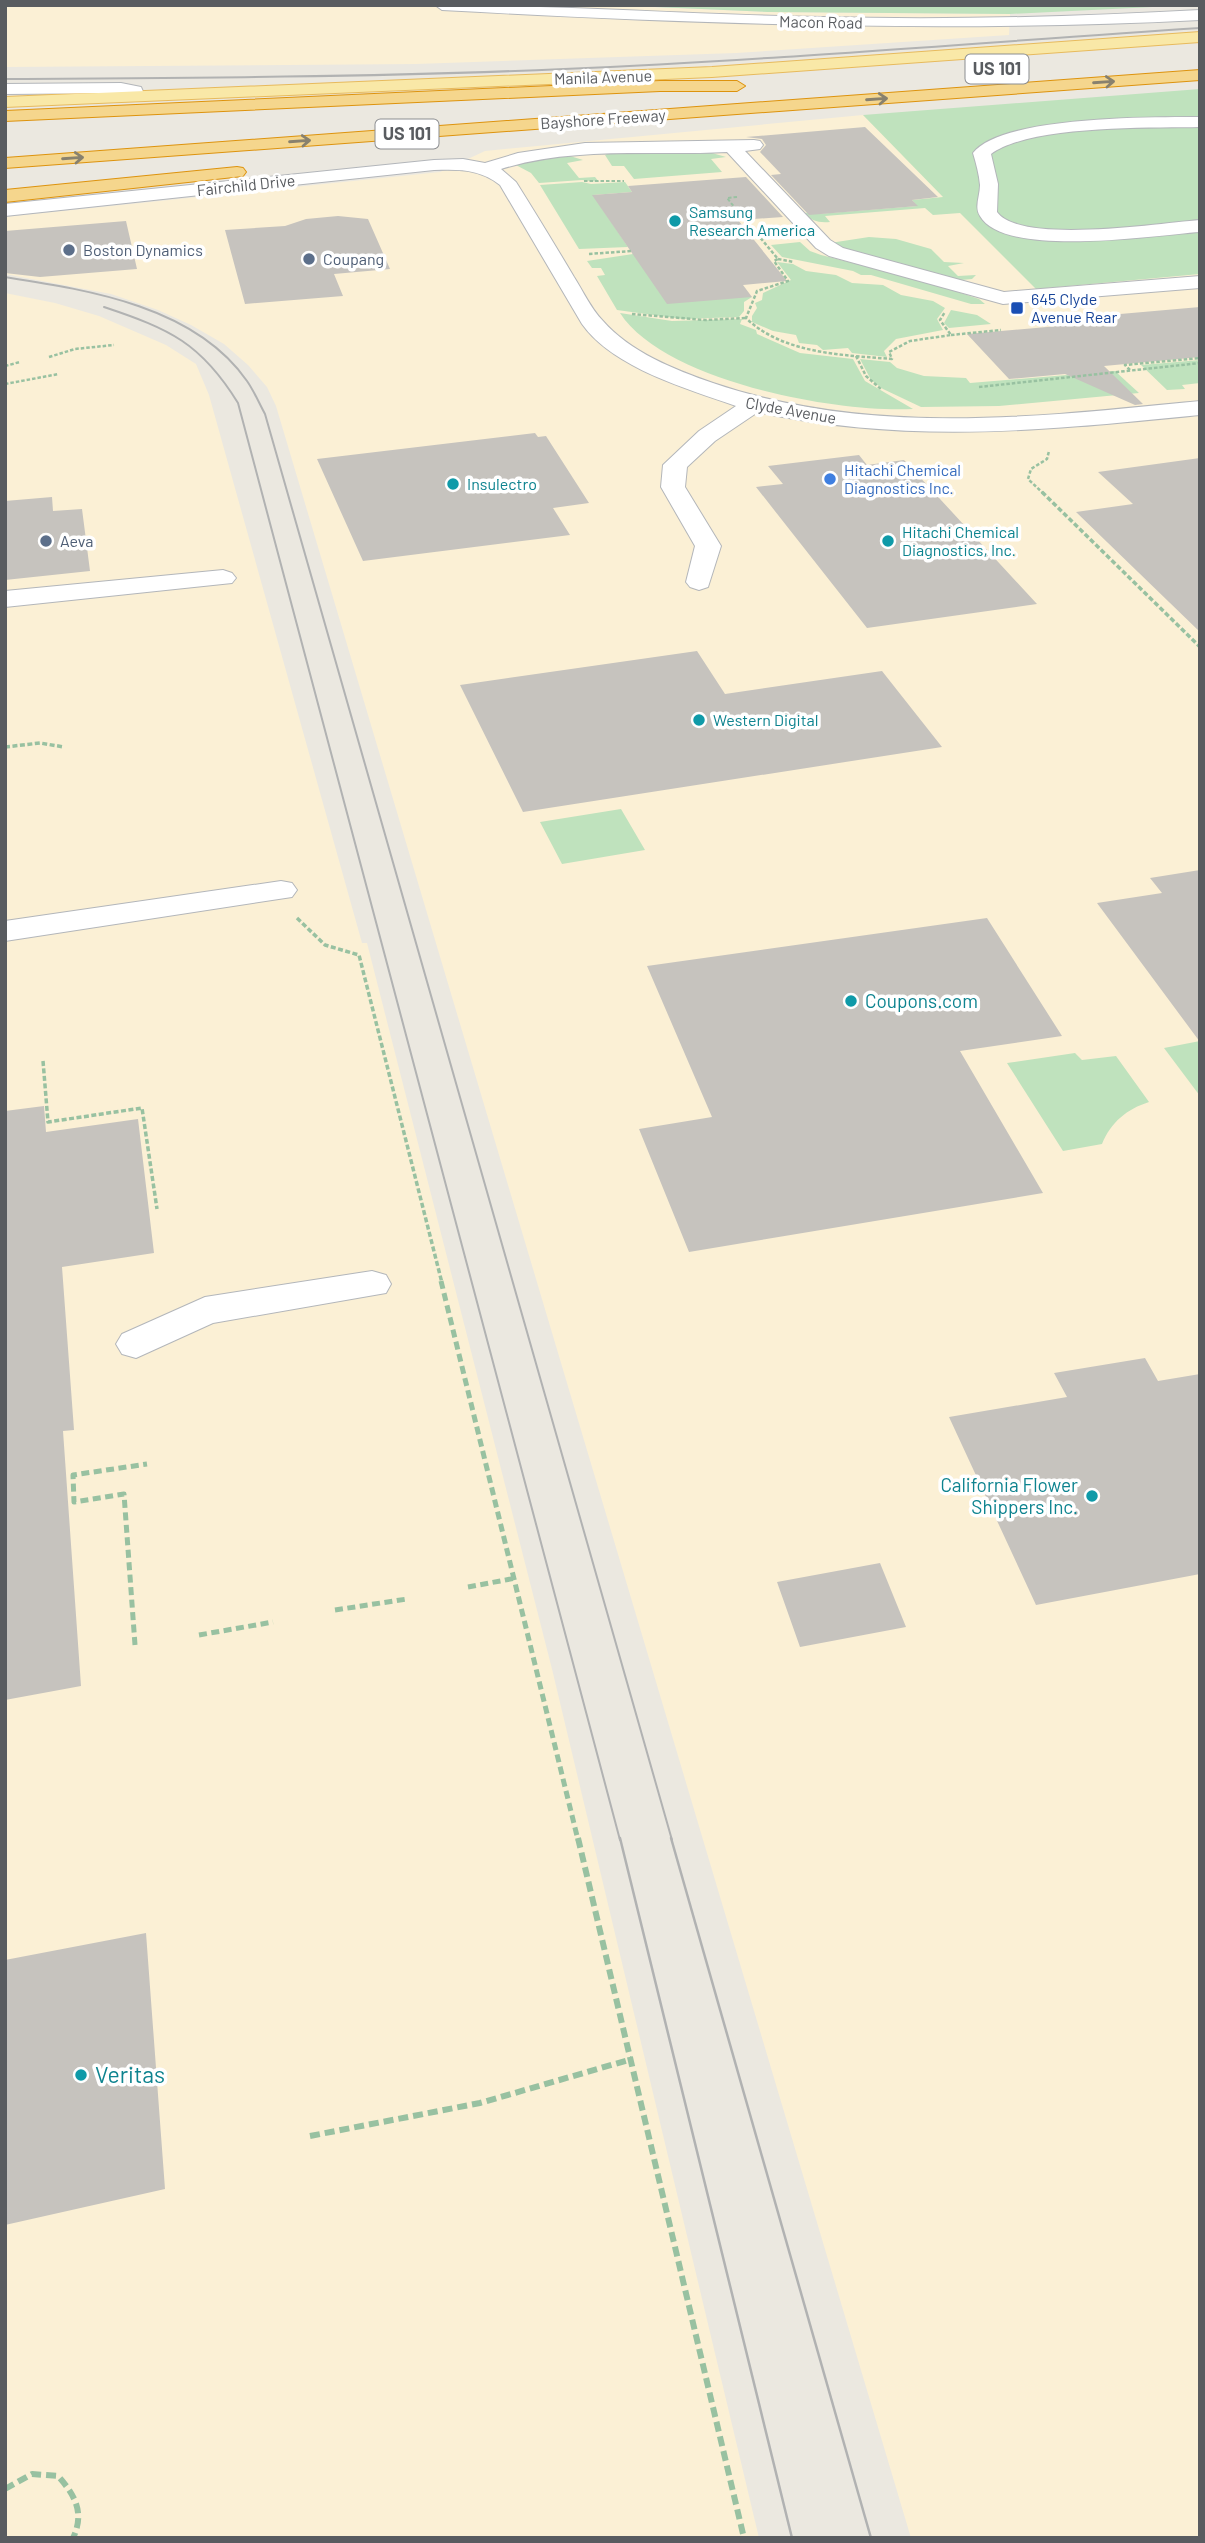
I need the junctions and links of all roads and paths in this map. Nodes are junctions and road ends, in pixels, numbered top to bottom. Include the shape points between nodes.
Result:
1 (442, 5) edge
2 (1200, 15) edge
3 (1200, 37) edge
4 (1200, 75) edge
5 (5, 89) edge
6 (137, 96) junction
7 (5, 102) edge
8 (809, 104) junction
9 (5, 116) edge
10 (300, 120) dead end
11 (1200, 122) edge
12 (754, 145) dead end
13 (732, 147) junction
14 (5, 163) edge
15 (486, 168) junction
16 (632, 180) dead end
17 (581, 181) dead end
18 (735, 189) dead end
19 (5, 196) edge
20 (5, 210) edge
21 (1200, 226) edge
22 (631, 251) dead end
23 (581, 255) dead end
24 (1200, 282) edge
25 (622, 312) dead end
26 (746, 318) junction
27 (114, 345) dead end
28 (889, 352) dead end
29 (49, 357) dead end
30 (1200, 358) edge
31 (20, 362) dead end
32 (1200, 363) edge
33 (5, 366) edge
34 (1130, 370) junction
35 (59, 374) dead end
36 (5, 384) edge
37 (979, 387) dead end
38 (753, 405) junction
39 (1200, 408) edge
40 (1037, 423) junction
41 (223, 578) dead end
42 (698, 582) dead end
43 (5, 599) edge
44 (1200, 647) edge
45 (5, 747) edge
46 (64, 747) dead end
47 (281, 890) joint
48 (5, 932) edge
49 (43, 1061) dead end
50 (157, 1209) dead end
51 (372, 1284) dead end
52 (136, 1344) dead end
53 (147, 1464) dead end
54 (516, 1578) junction
55 (468, 1587) dead end
56 (407, 1598) dead end
57 (335, 1611) dead end
58 (273, 1622) dead end
59 (199, 1635) dead end
60 (135, 1646) dead end
61 (632, 2059) junction
62 (310, 2136) dead end
63 (5, 2489) edge
64 (73, 2538) edge
65 (744, 2538) edge

1 - 2 street, Macon Road via 834,22 1055,22
3 - 6 main road, Manila Avenue via 712,72
8 -> 4 highway, Bayshore Freeway / US 101
5 - 6 street via 121,88 135,91
6 - 7 main road, Manila Avenue
14 -> 8 highway, Bayshore Freeway / US 101
8 - 19 highway via 690,123
9 - 10 highway, Bayshore Freeway / US 101 via 757,86
11 - 21 street via 1041,131 992,143 982,153 989,175 986,212 1012,230 1057,237
12 - 13 street
13 - 15 street via 587,149 531,154
13 - 24 street via 822,244 835,252 1003,298
15 - 20 street, Fairchild Drive via 434,165
15 - 38 street, Clyde Avenue via 507,181 593,324 610,340 665,372
16 - 17 path
18 - 26 path via 743,197 727,198 778,259 774,261 788,281 757,291
22 - 23 path
25 - 26 path via 664,319
26 - 28 path via 783,341 822,352 892,359
27 - 29 path
30 - 34 path via 1125,365
31 - 33 path
32 - 34 path
34 - 37 path via 1132,373
35 - 36 path
38 - 40 street, Clyde Avenue via 892,424
38 - 42 street via 675,465 673,486 708,545
39 - 40 street, Clyde Avenue
40 - 44 path via 1051,445 1047,459 1031,469 1028,479
41 - 43 street
45 - 46 path
47 - 48 street
47 - 54 path via 299,922 325,945 359,955
49 - 50 path via 48,1122 142,1108
51 - 52 street via 205,1311
53 - 60 path via 73,1475 74,1502 124,1494
54 - 55 path
54 - 61 path
56 - 57 path
58 - 59 path
61 - 62 path via 480,2103
61 - 65 path
63 - 64 path via 32,2474 58,2476 76,2497 79,2529

